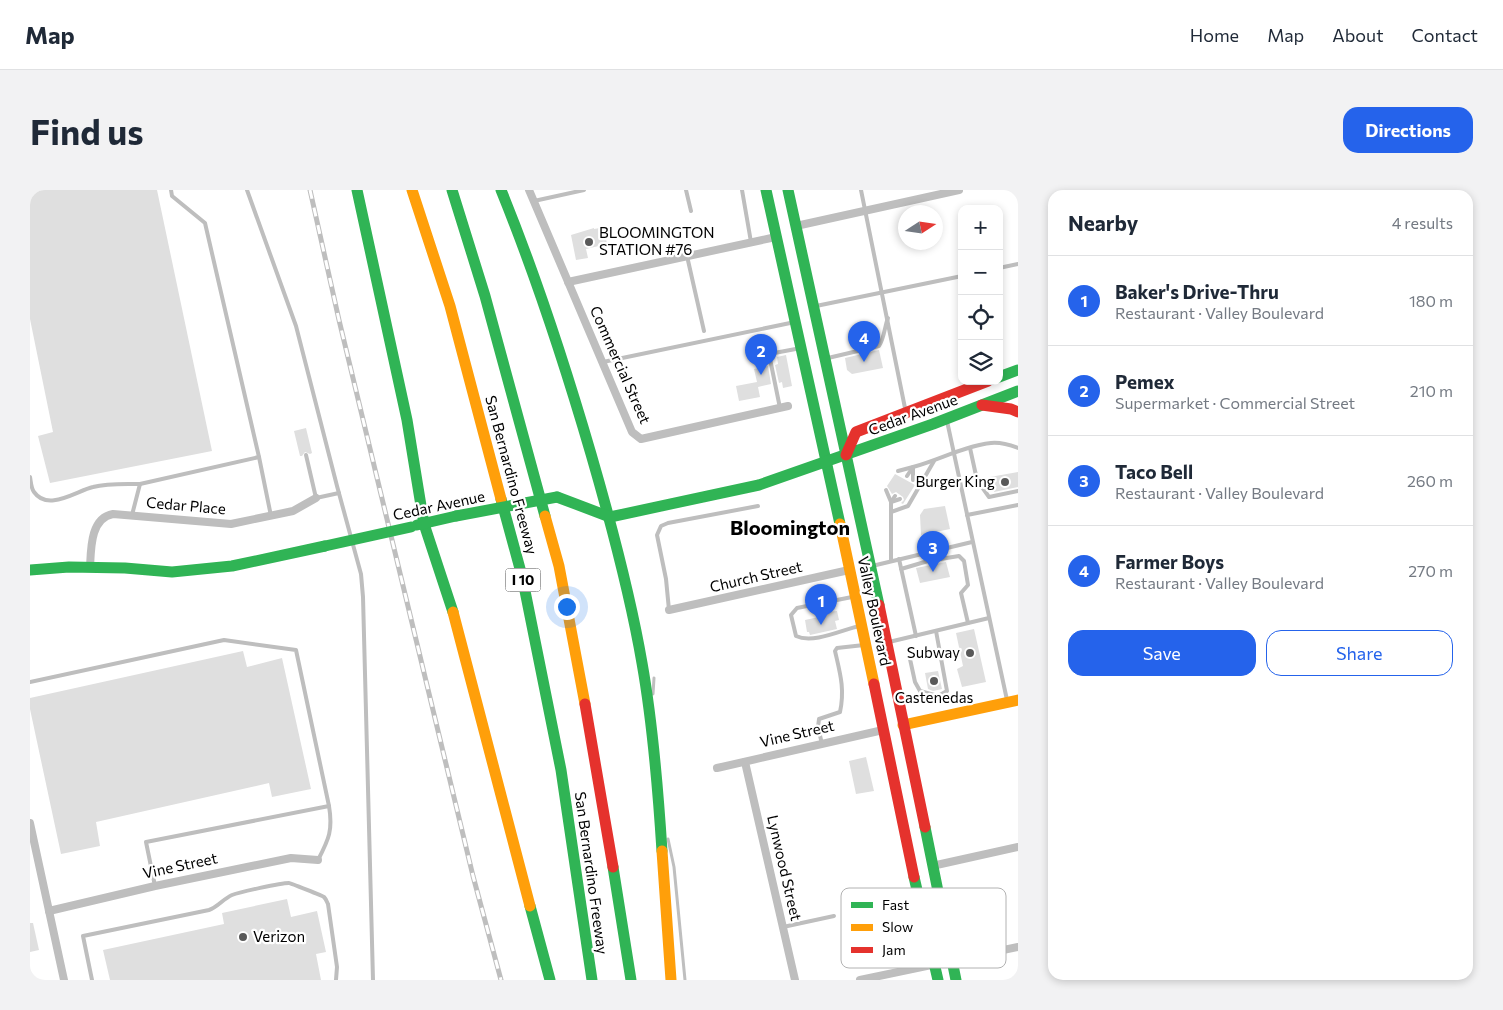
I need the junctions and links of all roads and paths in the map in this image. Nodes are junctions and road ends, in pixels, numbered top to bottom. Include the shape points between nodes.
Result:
1 (171, 190) edge
2 (246, 190) edge
3 (357, 190) edge
4 (412, 190) edge
5 (452, 190) edge
6 (501, 190) edge
7 (529, 190) edge
8 (584, 190) edge
9 (686, 190) edge
10 (742, 190) edge
11 (766, 190) edge
12 (788, 190) edge
13 (861, 190) edge
14 (958, 190) edge
15 (534, 201) junction
16 (691, 211) dead end
17 (865, 211) junction
18 (796, 226) junction
19 (776, 237) junction
20 (751, 242) junction
21 (687, 256) junction
22 (1018, 264) edge
23 (1003, 267) edge
24 (958, 277) edge
25 (568, 282) junction
26 (882, 293) junction
27 (814, 306) junction
28 (888, 318) junction
29 (797, 322) junction
30 (704, 331) dead end
31 (802, 348) junction
32 (825, 358) junction
33 (602, 363) junction
34 (1018, 370) edge
35 (1003, 376) edge
36 (978, 385) edge
37 (1018, 391) edge
38 (980, 405) junction
39 (788, 406) dead end
40 (780, 408) junction
41 (1018, 412) edge
42 (906, 414) junction
43 (947, 419) junction
44 (970, 448) junction
45 (1018, 448) edge
46 (953, 452) junction
47 (306, 455) dead end
48 (846, 455) junction
49 (259, 457) junction
50 (934, 461) junction
51 (827, 462) junction
52 (913, 467) junction
53 (898, 471) dead end
54 (907, 476) dead end
55 (30, 477) edge
56 (913, 480) dead end
57 (140, 484) junction
58 (886, 490) dead end
59 (1018, 491) edge
60 (338, 493) junction
61 (895, 496) dead end
62 (316, 498) junction
63 (900, 499) dead end
64 (890, 502) junction
65 (1018, 505) edge
66 (758, 506) dead end
67 (891, 512) junction
68 (966, 515) junction
69 (132, 516) junction
70 (271, 516) junction
71 (610, 517) junction
72 (424, 524) junction
73 (972, 542) junction
74 (899, 559) junction
75 (891, 562) junction
76 (870, 566) junction
77 (90, 568) junction
78 (901, 569) junction
79 (30, 570) edge
80 (850, 570) junction
81 (855, 596) junction
82 (669, 610) joint
83 (989, 618) junction
84 (968, 623) junction
85 (861, 626) junction
86 (936, 631) junction
87 (916, 636) junction
88 (886, 643) junction
89 (865, 644) junction
90 (910, 659) dead end
91 (30, 682) edge
92 (1013, 701) edge
93 (903, 725) junction
94 (883, 730) junction
95 (822, 744) junction
96 (745, 762) junction
97 (717, 768) dead end
98 (329, 806) junction
99 (30, 823) edge
100 (1018, 847) edge
101 (318, 860) joint
102 (932, 866) junction
103 (155, 886) junction
104 (917, 888) edge
105 (937, 888) edge
106 (49, 911) junction
107 (834, 916) dead end
108 (783, 927) junction
109 (916, 968) edge
110 (64, 980) edge
111 (92, 980) edge
112 (336, 980) edge
113 (373, 980) edge
114 (550, 980) edge
115 (592, 980) edge
116 (631, 980) edge
117 (671, 980) edge
118 (794, 980) edge
119 (860, 980) edge

1 - 49 lane via 172,196 205,223
2 - 60 lane via 296,326
3 - 72 main road via 407,420
4 - 115 main road, San Bernardino Freeway / I 10 via 450,306 522,576 561,770
5 - 116 main road, San Bernardino Freeway / I 10 via 485,296 559,566 599,778
6 - 71 main road via 523,242 564,360
7 - 15 street, Commercial Street
8 - 15 lane
9 - 16 lane
10 - 20 lane
11 - 19 main road, Valley Boulevard
12 - 18 main road, Valley Boulevard
13 - 17 lane
14 - 17 street
15 - 25 street, Commercial Street
17 - 18 street
17 - 26 lane
18 - 27 main road, Valley Boulevard
19 - 20 street
19 - 29 main road, Valley Boulevard
20 - 21 street
21 - 25 street
21 - 30 lane
22 - 23 lane
24 - 26 lane
25 - 33 street, Commercial Street
26 - 27 lane
26 - 28 lane
27 - 32 main road, Valley Boulevard
28 - 32 lane via 879,346
28 - 42 lane
29 - 31 main road, Valley Boulevard
29 - 33 lane
31 - 40 lane via 769,354
31 - 51 main road, Valley Boulevard
32 - 48 main road, Valley Boulevard
33 - 40 street, Commercial Street via 632,432 640,439
34 - 35 main road
36 - 42 main road, Cedar Avenue
37 - 38 main road, Cedar Avenue
38 - 41 main road
38 - 43 main road, Cedar Avenue
39 - 40 street, Commercial Street
42 - 48 main road, Cedar Avenue via 856,432
43 - 46 lane
43 - 48 main road, Cedar Avenue
44 - 45 lane via 992,443
44 - 46 lane
44 - 59 lane via 977,480 988,497
46 - 50 lane
46 - 68 lane
47 - 62 lane
48 - 51 main road, Cedar Avenue
48 - 76 main road, Valley Boulevard
49 - 57 lane
49 - 70 lane
50 - 52 lane
50 - 67 lane via 908,506
51 - 71 main road, Cedar Avenue via 759,484
51 - 80 main road, Valley Boulevard
52 - 53 lane
52 - 54 lane
52 - 56 lane
55 - 57 lane via 33,491 49,501 92,487
57 - 69 lane
58 - 64 lane
60 - 62 lane
60 - 113 lane via 361,574 363,597
61 - 64 lane
62 - 70 street, Cedar Place via 293,511
63 - 64 lane
64 - 67 lane
65 - 68 lane
66 - 82 lane via 661,526 657,535
67 - 75 lane
68 - 73 lane
69 - 70 street, Cedar Place via 231,524
69 - 77 street, Cedar Place via 113,514 102,518 91,543
71 - 72 main road, Cedar Avenue, bridge via 556,497
71 - 117 main road via 642,662 653,736
72 - 77 main road, Cedar Avenue, bridge via 232,566 180,571
72 - 114 main road via 454,615
73 - 74 lane
73 - 83 lane
74 - 75 lane
74 - 78 lane
75 - 76 lane
76 - 88 main road, Valley Boulevard
77 - 79 main road, Cedar Avenue
78 - 84 lane via 959,556 964,561 968,585 961,594
78 - 87 lane
80 - 81 main road, Valley Boulevard
80 - 82 street, Church Street
81 - 85 main road, Valley Boulevard
81 - 85 lane via 797,608 791,615 796,636 802,639
83 - 84 lane
83 - 92 lane
84 - 86 lane
85 - 89 main road, Valley Boulevard
86 - 87 lane
86 - 90 lane via 947,691 938,696 920,691 914,682
87 - 88 lane
88 - 93 main road, Valley Boulevard
89 - 94 main road, Valley Boulevard
89 - 95 lane via 835,651 843,685 842,703 840,712 819,720
91 - 98 lane via 224,640 296,650
92 - 93 main road
93 - 102 main road, Valley Boulevard
94 - 95 street, Vine Street
94 - 104 main road, Valley Boulevard
95 - 96 street, Vine Street
96 - 97 street, Vine Street
96 - 108 street, Lynwood Street
98 - 101 lane via 332,824
98 - 103 lane via 146,842
99 - 106 street
100 - 102 street
101 - 103 street, Vine Street via 291,858
102 - 105 main road, Valley Boulevard
103 - 106 street, Vine Street
106 - 110 street
107 - 108 lane
108 - 118 street, Lynwood Street
109 - 119 street
111 - 112 lane via 83,936 209,910 236,894 290,882 324,897 328,904

